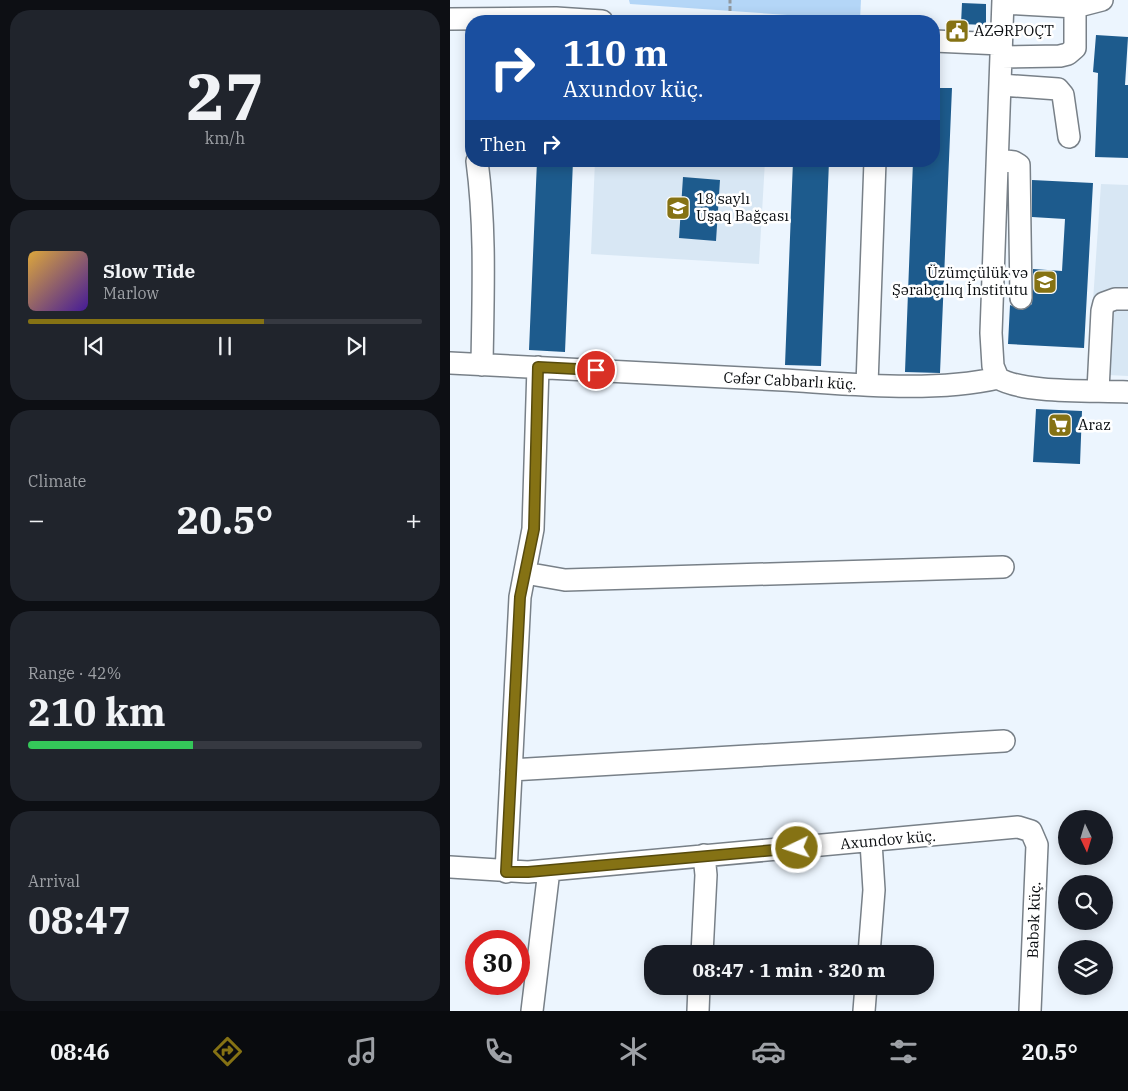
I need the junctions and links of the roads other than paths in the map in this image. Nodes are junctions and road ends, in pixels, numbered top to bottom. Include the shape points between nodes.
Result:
1 (1102, 0) edge
2 (1003, 2) edge
3 (1075, 8) junction
4 (557, 9) edge
5 (515, 15) edge
6 (580, 15) edge
7 (450, 18) edge
8 (465, 19) edge
9 (940, 42) edge
10 (1001, 50) junction
11 (1000, 85) junction
12 (1070, 137) dead end
13 (998, 160) junction
14 (479, 167) edge
15 (875, 167) edge
16 (1021, 298) dead end
17 (1128, 299) edge
18 (450, 364) edge
19 (482, 365) junction
20 (538, 367) junction
21 (998, 378) junction
22 (867, 385) junction
23 (1098, 390) junction
24 (1128, 392) edge
25 (1003, 567) dead end
26 (525, 573) junction
27 (1004, 741) dead end
28 (511, 770) junction
29 (1031, 831) joint
30 (871, 842) junction
31 (704, 855) junction
32 (450, 867) edge
33 (549, 870) junction
34 (506, 872) junction
35 (702, 945) edge
36 (870, 945) edge
37 (699, 995) edge
38 (865, 995) edge
39 (532, 1011) edge
40 (698, 1011) edge
41 (864, 1011) edge
42 (1030, 1011) edge

1 - 3 street
2 - 3 street
2 - 10 street
3 - 10 street via 1075,48 1068,54
4 - 5 street
4 - 6 street
7 - 8 street
9 - 10 street
10 - 11 street
11 - 12 street via 1058,89 1063,95
11 - 13 street
13 - 16 street via 1019,166
13 - 21 street via 991,333 993,366
14 - 19 street via 484,250
15 - 22 street
17 - 23 street via 1104,303
18 - 19 street, Cəfər Cabbarlı küç.
19 - 20 street, Cəfər Cabbarlı küç.
20 - 22 street, Cəfər Cabbarlı küç.
20 - 26 street via 534,529
21 - 22 street, Cəfər Cabbarlı küç. via 950,385
21 - 23 street via 1007,384 1026,387
23 - 24 street
25 - 26 street via 565,580
26 - 28 street via 520,597
27 - 28 street
28 - 34 street
29 - 30 street, Axundov küç. via 1018,827
29 - 42 street, Babək küç. via 1037,845
30 - 31 street, Axundov küç.
30 - 36 street via 874,890
31 - 33 street, Axundov küç.
31 - 35 street
32 - 34 street, Axundov küç.
33 - 34 street, Axundov küç.
33 - 39 street
37 - 40 street
38 - 41 street

